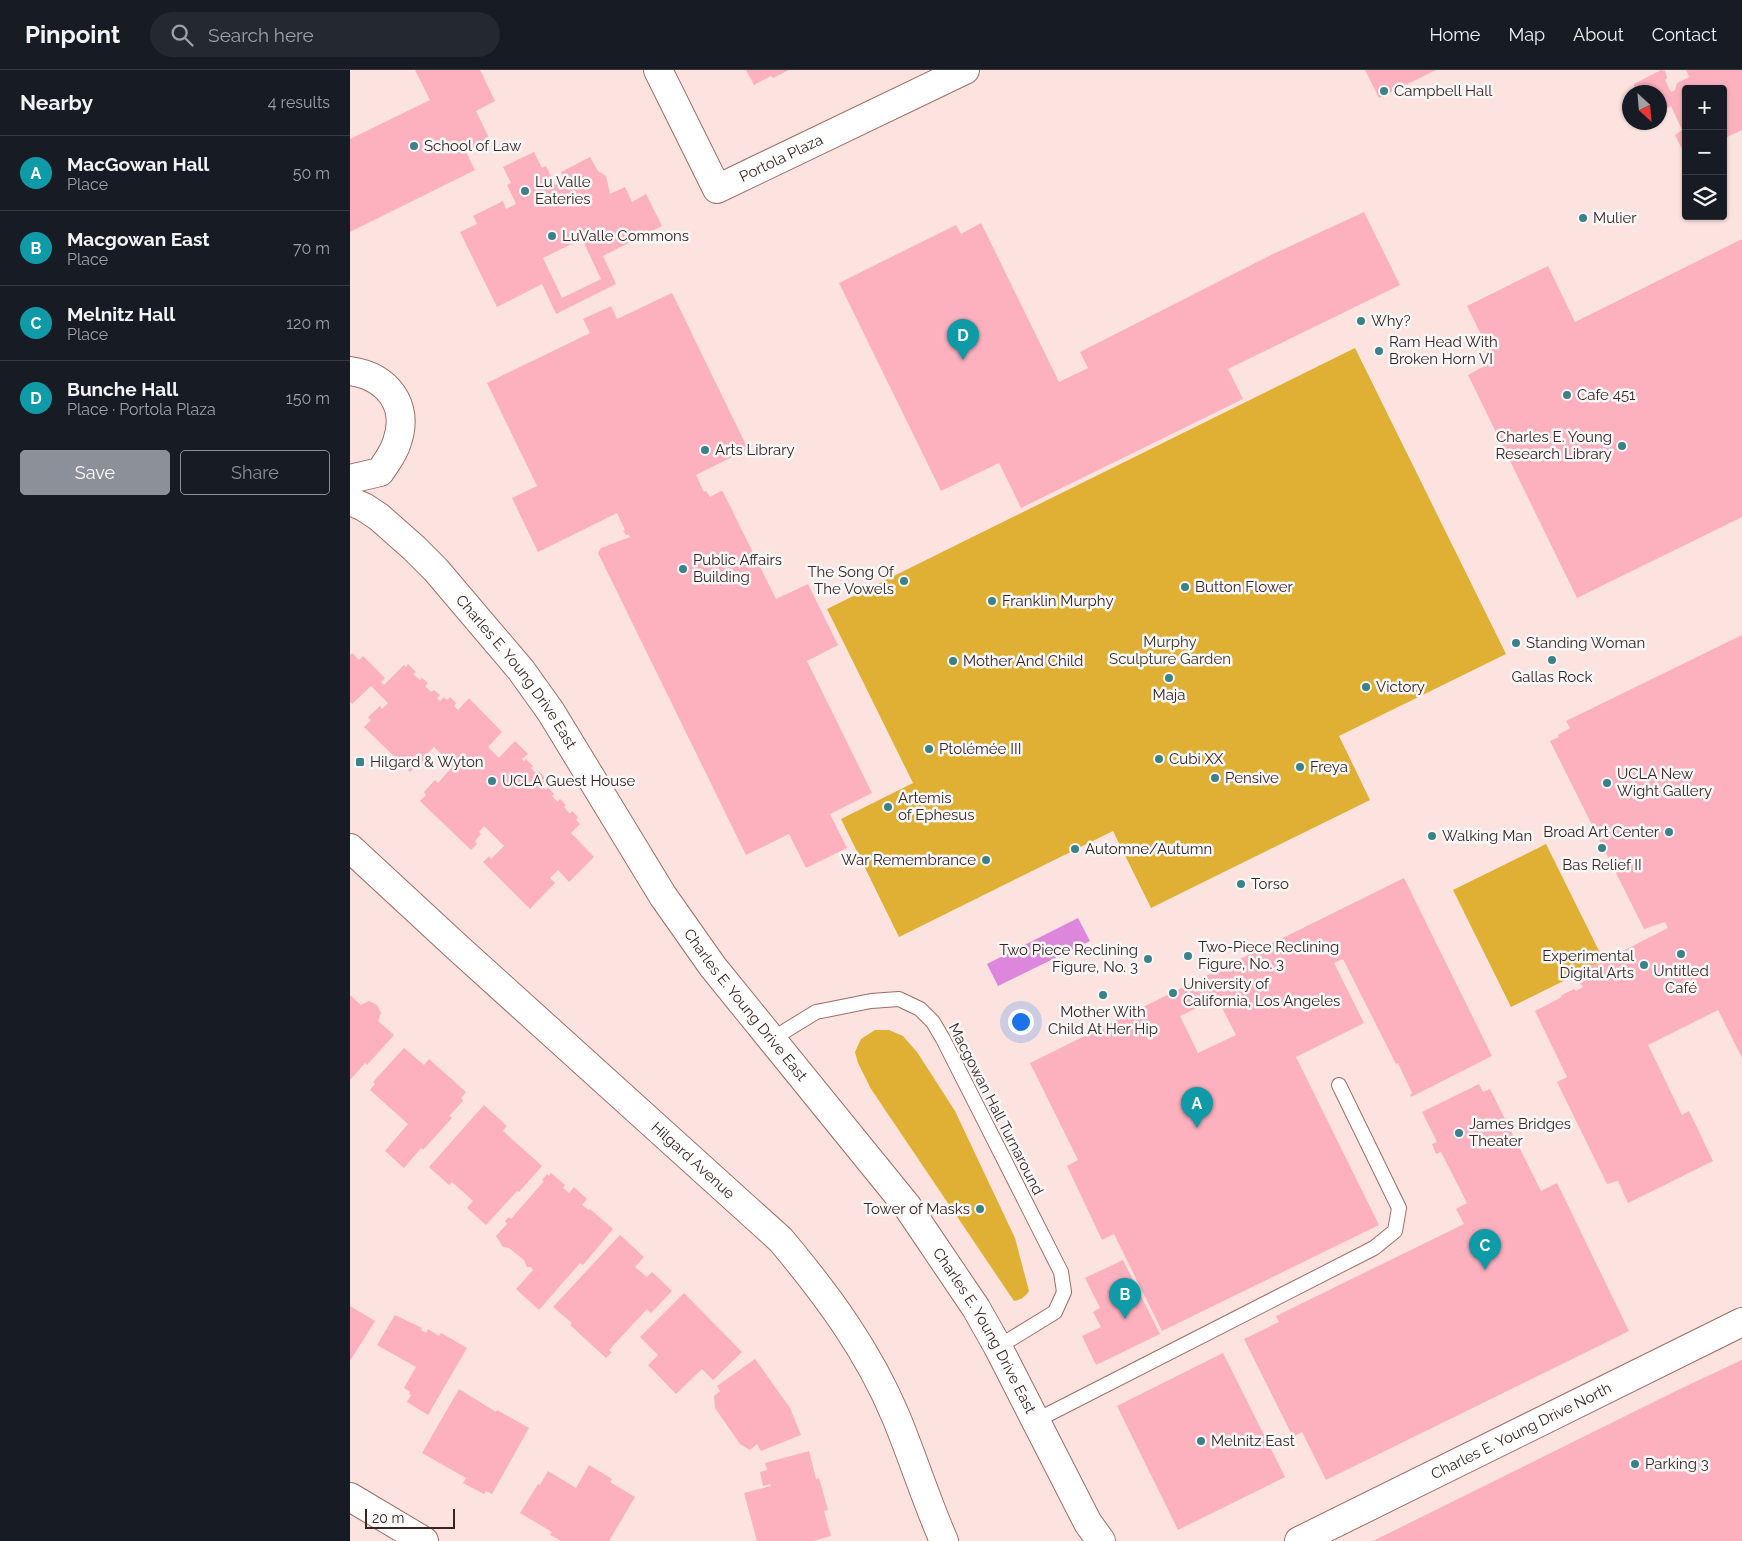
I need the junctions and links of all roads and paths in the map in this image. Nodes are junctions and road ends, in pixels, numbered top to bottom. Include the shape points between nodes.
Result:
1 (658, 70) edge
2 (965, 70) edge
3 (350, 371) edge
4 (350, 479) edge
5 (350, 502) edge
6 (350, 848) edge
7 (772, 1039) junction
8 (1339, 1085) dead end
9 (1742, 1322) edge
10 (998, 1347) junction
11 (1036, 1421) junction
12 (350, 1497) edge
13 (424, 1541) edge
14 (944, 1541) edge
15 (1101, 1541) edge
16 (1299, 1541) edge

1 - 2 street, Portola Plaza via 717,189
3 - 4 street via 364,373 380,381 392,393 400,409 401,427 397,444 380,472
5 - 7 street, Charles E. Young Drive East via 378,517 414,548 521,670 551,712 662,896 713,967
6 - 14 street, Hilgard Avenue via 781,1240 840,1314 870,1364 896,1417
7 - 10 street, Charles E. Young Drive East via 907,1206 976,1308
7 - 10 lane, Macgowan Hall Turnaround via 816,1012 871,1001 899,999 920,1009 933,1022 1061,1272 1064,1292 1055,1312
8 - 11 lane via 1399,1208 1395,1231 1374,1248
9 - 16 street, Charles E. Young Drive North
10 - 11 street, Charles E. Young Drive East
11 - 15 street, Charles E. Young Drive East via 1088,1523
12 - 13 street

